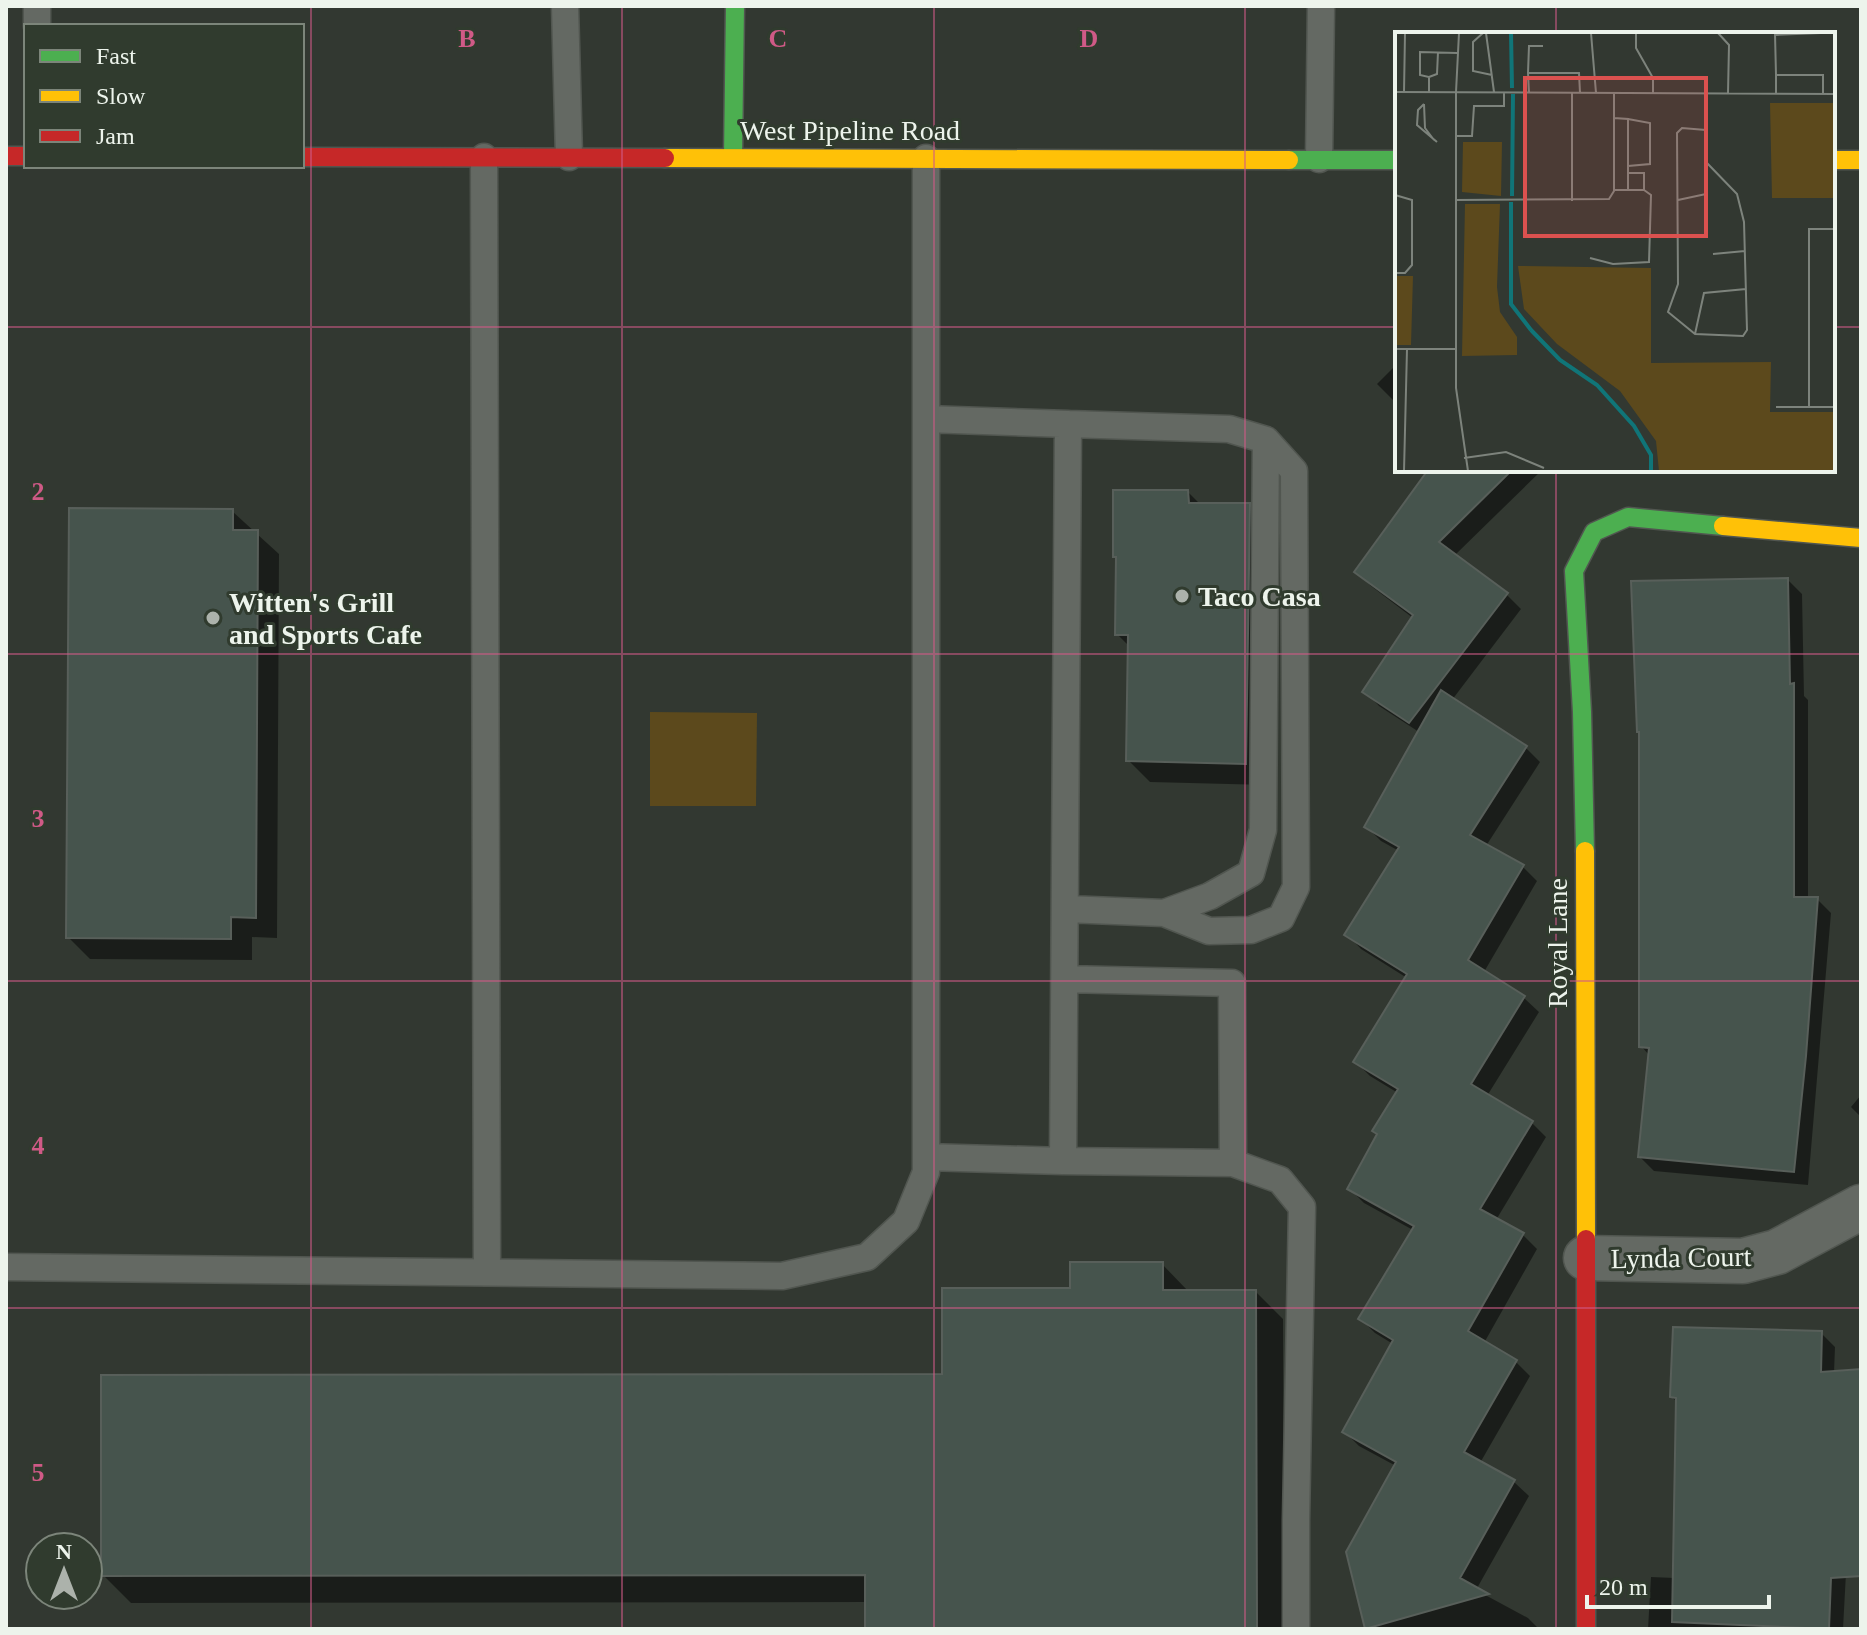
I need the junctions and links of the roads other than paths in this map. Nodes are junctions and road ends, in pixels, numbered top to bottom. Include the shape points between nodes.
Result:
1 (565, 6) edge
2 (735, 6) edge
3 (1321, 6) edge
4 (304, 157) edge
5 (484, 157) junction
6 (569, 157) junction
7 (733, 157) junction
8 (926, 158) junction
9 (1319, 159) junction
10 (1395, 160) edge
11 (1835, 160) edge
12 (1861, 160) edge
13 (926, 419) junction
14 (1068, 424) junction
15 (1266, 440) junction
16 (1861, 538) edge
17 (1066, 909) junction
18 (1164, 913) junction
19 (1065, 979) junction
20 (926, 1157) junction
21 (1063, 1161) junction
22 (1233, 1163) junction
23 (1861, 1207) edge
24 (1586, 1258) junction
25 (6, 1267) edge
26 (487, 1272) junction
27 (1296, 1629) edge
28 (1586, 1629) edge

1 - 6 lane
2 - 7 street
3 - 9 lane
4 - 5 street, West Pipeline Road
5 - 6 street, West Pipeline Road
5 - 26 lane
6 - 7 street, West Pipeline Road
7 - 8 street, West Pipeline Road
8 - 9 street, West Pipeline Road
8 - 13 lane
9 - 10 street, West Pipeline Road
11 - 12 street
13 - 14 lane
13 - 20 lane
14 - 15 lane via 1229,429
14 - 17 lane
15 - 18 lane via 1263,830 1251,873
15 - 18 lane via 1294,471 1296,887 1281,918 1251,930 1209,931
16 - 24 street, Royal Lane via 1628,517 1594,532 1574,571 1585,824
17 - 18 lane
17 - 19 lane
19 - 21 lane
19 - 22 lane via 1232,983
20 - 21 lane
20 - 26 lane via 926,1172 906,1221 867,1257 782,1276
21 - 22 lane
22 - 27 lane via 1280,1180 1302,1207
23 - 24 street, Lynda Court via 1777,1252 1743,1261
24 - 28 street, Royal Lane
25 - 26 lane

